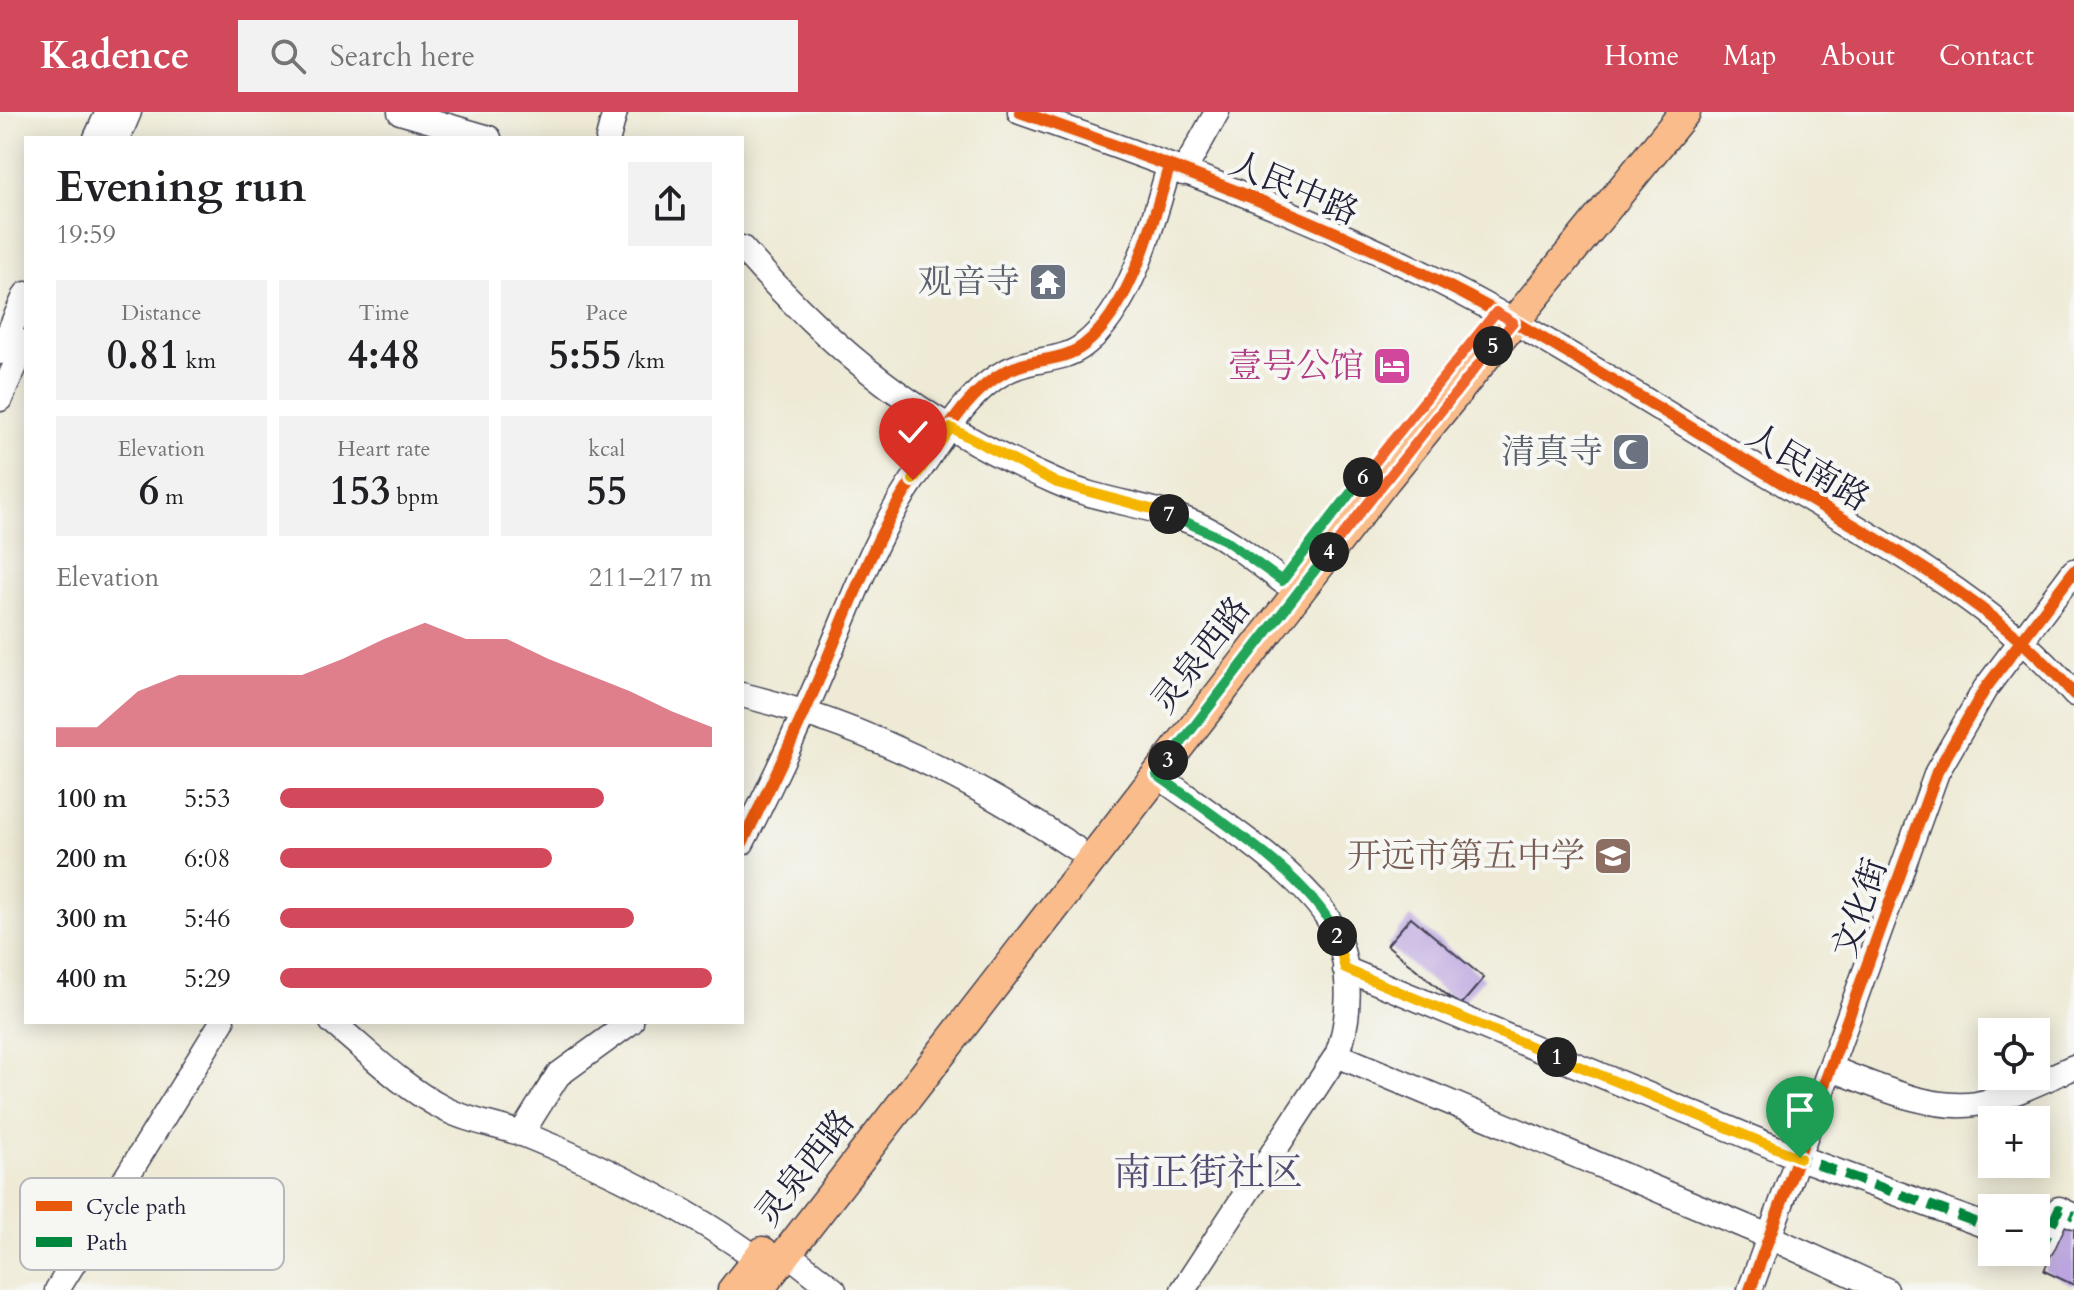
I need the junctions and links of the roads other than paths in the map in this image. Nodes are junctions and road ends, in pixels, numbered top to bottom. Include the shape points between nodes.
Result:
1 (108, 112) edge
2 (129, 112) edge
3 (400, 112) edge
4 (615, 112) edge
5 (1020, 112) edge
6 (1217, 112) edge
7 (1659, 112) edge
8 (1685, 112) edge
9 (97, 136) edge
10 (119, 136) edge
11 (482, 136) edge
12 (609, 136) edge
13 (1176, 170) junction
14 (744, 250) edge
15 (24, 298) edge
16 (1504, 317) junction
17 (24, 346) edge
18 (0, 352) edge
19 (0, 399) edge
20 (951, 428) junction
21 (2074, 571) edge
22 (1282, 581) junction
23 (2021, 640) junction
24 (2074, 694) edge
25 (744, 696) edge
26 (805, 713) junction
27 (1157, 775) junction
28 (744, 839) edge
29 (1075, 848) junction
30 (1345, 969) junction
31 (221, 1024) edge
32 (335, 1024) edge
33 (628, 1024) edge
34 (1337, 1055) junction
35 (2074, 1067) edge
36 (1832, 1069) junction
37 (521, 1134) junction
38 (1800, 1158) junction
39 (126, 1178) edge
40 (2074, 1216) edge
41 (1978, 1223) edge
42 (2050, 1229) edge
43 (1770, 1237) junction
44 (787, 1253) junction
45 (758, 1259) junction
46 (69, 1270) edge
47 (57, 1290) edge
48 (733, 1290) edge
49 (758, 1290) edge
50 (834, 1290) edge
51 (1183, 1290) edge
52 (1750, 1290) edge
53 (1886, 1290) edge

1 - 9 street
2 - 10 street
3 - 11 street
4 - 12 street
5 - 13 street, 人民中路
6 - 13 street
7 - 16 main road, 灵泉西路
8 - 16 main road, 灵泉西路
13 - 16 street, 人民中路 via 1377,253
13 - 20 street via 1138,261 1100,329 1071,353 1003,373 978,392
14 - 20 street via 847,356
15 - 18 street
16 - 22 main road, 灵泉西路
16 - 23 street, 人民南路 via 1916,566
16 - 27 main road, 灵泉西路
17 - 19 street
20 - 22 street via 1057,483 1205,528
20 - 26 street via 893,514
21 - 23 street, 文化街
22 - 29 main road, 灵泉西路
23 - 24 street, 人民南路
23 - 36 street, 文化街 via 1969,713 1937,772
25 - 26 street
26 - 28 street
26 - 29 street via 955,776
27 - 30 street via 1263,855 1321,907 1338,938
27 - 44 main road, 灵泉西路
29 - 45 main road, 灵泉西路
30 - 34 street via 1346,1017
30 - 38 street
31 - 39 street
32 - 37 street via 443,1108
33 - 37 street via 558,1075
34 - 43 street
34 - 51 street
35 - 36 street via 1970,1104 1920,1098
36 - 38 street, 文化街
37 - 45 street via 686,1210
38 - 41 street
38 - 43 street, 文化街
40 - 42 street via 2059,1209
43 - 52 street, 文化街
43 - 53 street
44 - 49 main road, 灵泉西路
44 - 50 street
45 - 48 main road, 灵泉西路
46 - 47 street

